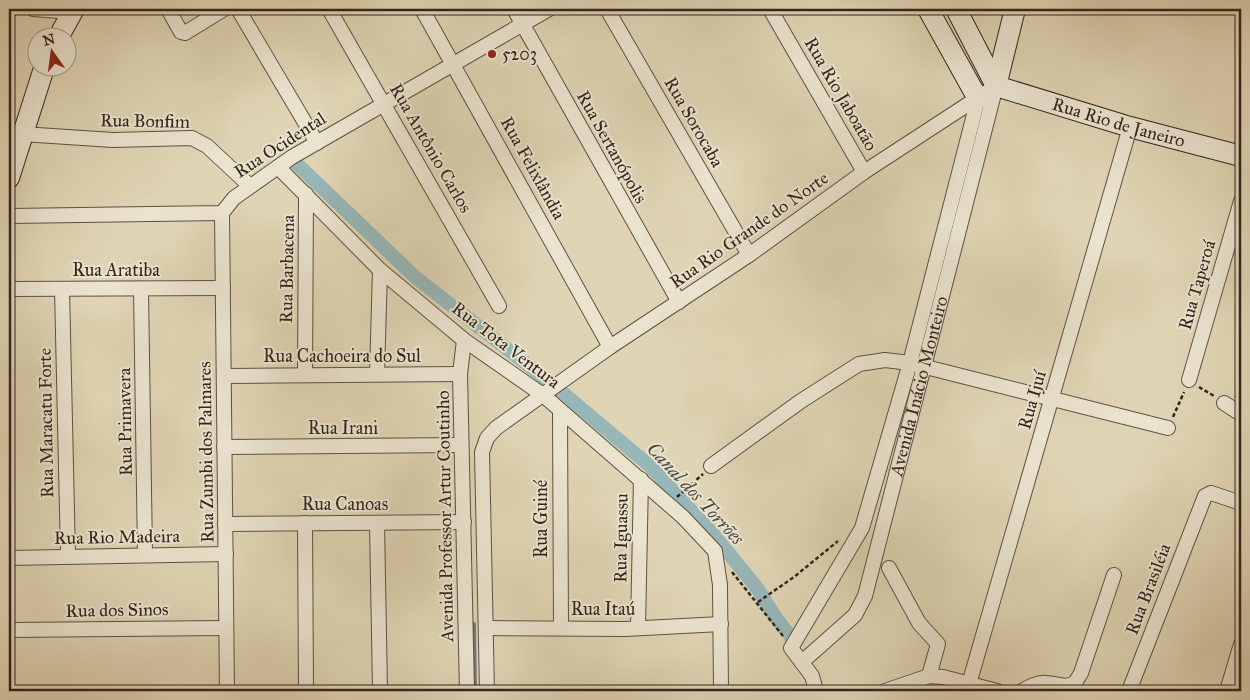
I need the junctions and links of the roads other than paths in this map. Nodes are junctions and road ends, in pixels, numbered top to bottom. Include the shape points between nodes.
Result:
1 (33, 9) edge
2 (168, 9) edge
3 (224, 9) edge
4 (238, 9) edge
5 (329, 9) edge
6 (422, 9) edge
7 (514, 9) edge
8 (549, 9) edge
9 (607, 9) edge
10 (770, 9) edge
11 (928, 9) edge
12 (956, 9) edge
13 (1015, 9) edge
14 (72, 10) edge
15 (523, 24) junction
16 (63, 28) edge
17 (453, 64) junction
18 (41, 78) edge
19 (996, 86) junction
20 (978, 99) junction
21 (384, 103) junction
22 (1130, 127) junction
23 (22, 134) junction
24 (317, 143) junction
25 (1241, 156) edge
26 (278, 167) junction
27 (864, 172) junction
28 (9, 178) edge
29 (250, 186) junction
30 (306, 194) junction
31 (1241, 201) edge
32 (222, 213) junction
33 (9, 216) edge
34 (749, 254) junction
35 (380, 270) junction
36 (141, 288) junction
37 (223, 288) junction
38 (9, 289) edge
39 (62, 289) junction
40 (679, 302) junction
41 (499, 306) dead end
42 (464, 340) junction
43 (610, 347) junction
44 (910, 363) junction
45 (925, 367) junction
46 (376, 374) junction
47 (460, 374) junction
48 (305, 375) junction
49 (224, 376) junction
50 (1189, 380) road end
51 (543, 395) junction
52 (1052, 400) junction
53 (1223, 402) road end
54 (560, 411) junction
55 (1241, 414) edge
56 (1168, 428) road end
57 (461, 445) junction
58 (224, 447) junction
59 (711, 466) road end
60 (641, 480) junction
61 (1241, 503) edge
62 (464, 522) junction
63 (305, 523) junction
64 (377, 523) junction
65 (225, 524) junction
66 (226, 554) junction
67 (146, 555) junction
68 (68, 556) junction
69 (9, 558) edge
70 (889, 568) dead end
71 (1114, 576) dead end
72 (720, 624) junction
73 (226, 628) junction
74 (486, 628) junction
75 (561, 628) junction
76 (638, 628) junction
77 (9, 630) edge
78 (1241, 644) edge
79 (802, 662) junction
80 (929, 676) junction
81 (969, 684) junction
82 (227, 691) edge
83 (306, 691) edge
84 (380, 691) edge
85 (467, 691) edge
86 (487, 691) edge
87 (721, 691) edge
88 (816, 691) edge
89 (885, 691) edge
90 (997, 691) edge
91 (1022, 691) edge
92 (1128, 691) edge
93 (1227, 691) edge

1 - 14 street
2 - 3 street via 181,32 185,33
4 - 24 street
5 - 21 street, Rua Antônio Carlos
6 - 17 street, Rua Felixlândia
7 - 15 street, Rua Sertanópolis
8 - 15 street, Rua Ocidental
9 - 34 street, Rua Sorocaba
10 - 27 street, Rua Rio Jaboatão
11 - 20 street
12 - 19 street
13 - 19 street, Avenida Inácio Monteiro
14 - 16 street
15 - 17 street, Rua Ocidental
15 - 40 street, Rua Sertanópolis
17 - 21 street, Rua Ocidental
17 - 43 street, Rua Felixlândia
18 - 23 street
19 - 20 street
19 - 22 street, Rua Rio de Janeiro
19 - 45 street, Avenida Inácio Monteiro
20 - 27 street, Rua Rio Grande do Norte
20 - 44 street, Avenida Inácio Monteiro
21 - 24 street, Rua Ocidental
21 - 41 street, Rua Antônio Carlos
22 - 25 street, Rua Rio de Janeiro
22 - 52 street, Rua Ijuí
23 - 28 street
23 - 29 street, Rua Bonfim via 113,140 192,138 207,146
24 - 26 street, Rua Ocidental
26 - 29 street, Rua Ocidental
26 - 30 street, Rua Tota Ventura
27 - 34 street, Rua Rio Grande do Norte
29 - 32 street, Rua Ocidental
30 - 35 street, Rua Tota Ventura
30 - 48 street, Rua Barbacena
31 - 50 street, Rua Taperoá
32 - 33 street
32 - 37 street, Rua Zumbi dos Palmares
34 - 40 street, Rua Rio Grande do Norte
35 - 42 street, Rua Tota Ventura
35 - 46 street
36 - 37 street, Rua Aratiba
36 - 39 street, Rua Aratiba
36 - 67 street, Rua Primavera
37 - 49 street, Rua Zumbi dos Palmares
38 - 39 street, Rua Aratiba
39 - 68 street, Rua Maracatu Forte
40 - 43 street, Rua Rio Grande do Norte
42 - 47 street, Avenida Professor Artur Coutinho
42 - 51 street, Rua Tota Ventura
43 - 51 street, Rua Rio Grande do Norte
44 - 45 street
44 - 59 street via 885,360 859,364
44 - 79 street, Avenida Inácio Monteiro via 862,528 791,648
45 - 52 street
45 - 79 street, Avenida Inácio Monteiro via 861,607
46 - 47 street, Rua Cachoeira do Sul
46 - 48 street, Rua Cachoeira do Sul
47 - 57 street, Avenida Professor Artur Coutinho
48 - 49 street, Rua Cachoeira do Sul
49 - 58 street, Rua Zumbi dos Palmares
51 - 54 street, Rua Tota Ventura
51 - 74 street via 496,428 487,438 482,452
52 - 56 street
52 - 81 street, Rua Ijuí
53 - 55 street
54 - 60 street, Rua Tota Ventura
54 - 75 street, Rua Guiné
57 - 58 street, Rua Irani
57 - 62 street, Avenida Professor Artur Coutinho
58 - 65 street, Rua Zumbi dos Palmares
60 - 72 street, Rua Tota Ventura via 715,551 720,585
60 - 76 street, Rua Iguassu
61 - 92 street, Rua Brasiléia via 1211,493 1205,496
62 - 64 street, Rua Canoas
62 - 85 street, Avenida Professor Artur Coutinho
63 - 64 street, Rua Canoas
63 - 65 street, Rua Canoas
63 - 83 street
64 - 84 street
65 - 66 street, Rua Zumbi dos Palmares
66 - 67 street, Rua Rio Madeira
66 - 73 street, Rua Zumbi dos Palmares
67 - 68 street, Rua Rio Madeira
68 - 69 street, Rua Rio Madeira
70 - 80 street via 919,623 938,644
71 - 91 street via 1075,683 1064,687 1046,682
72 - 76 street, Rua Itaú
72 - 87 street
73 - 77 street, Rua dos Sinos
73 - 82 street, Rua Zumbi dos Palmares
74 - 75 street, Rua Itaú
74 - 86 street
75 - 76 street, Rua Itaú
78 - 93 street
79 - 88 street via 812,676
80 - 81 street
80 - 89 street
81 - 90 street

